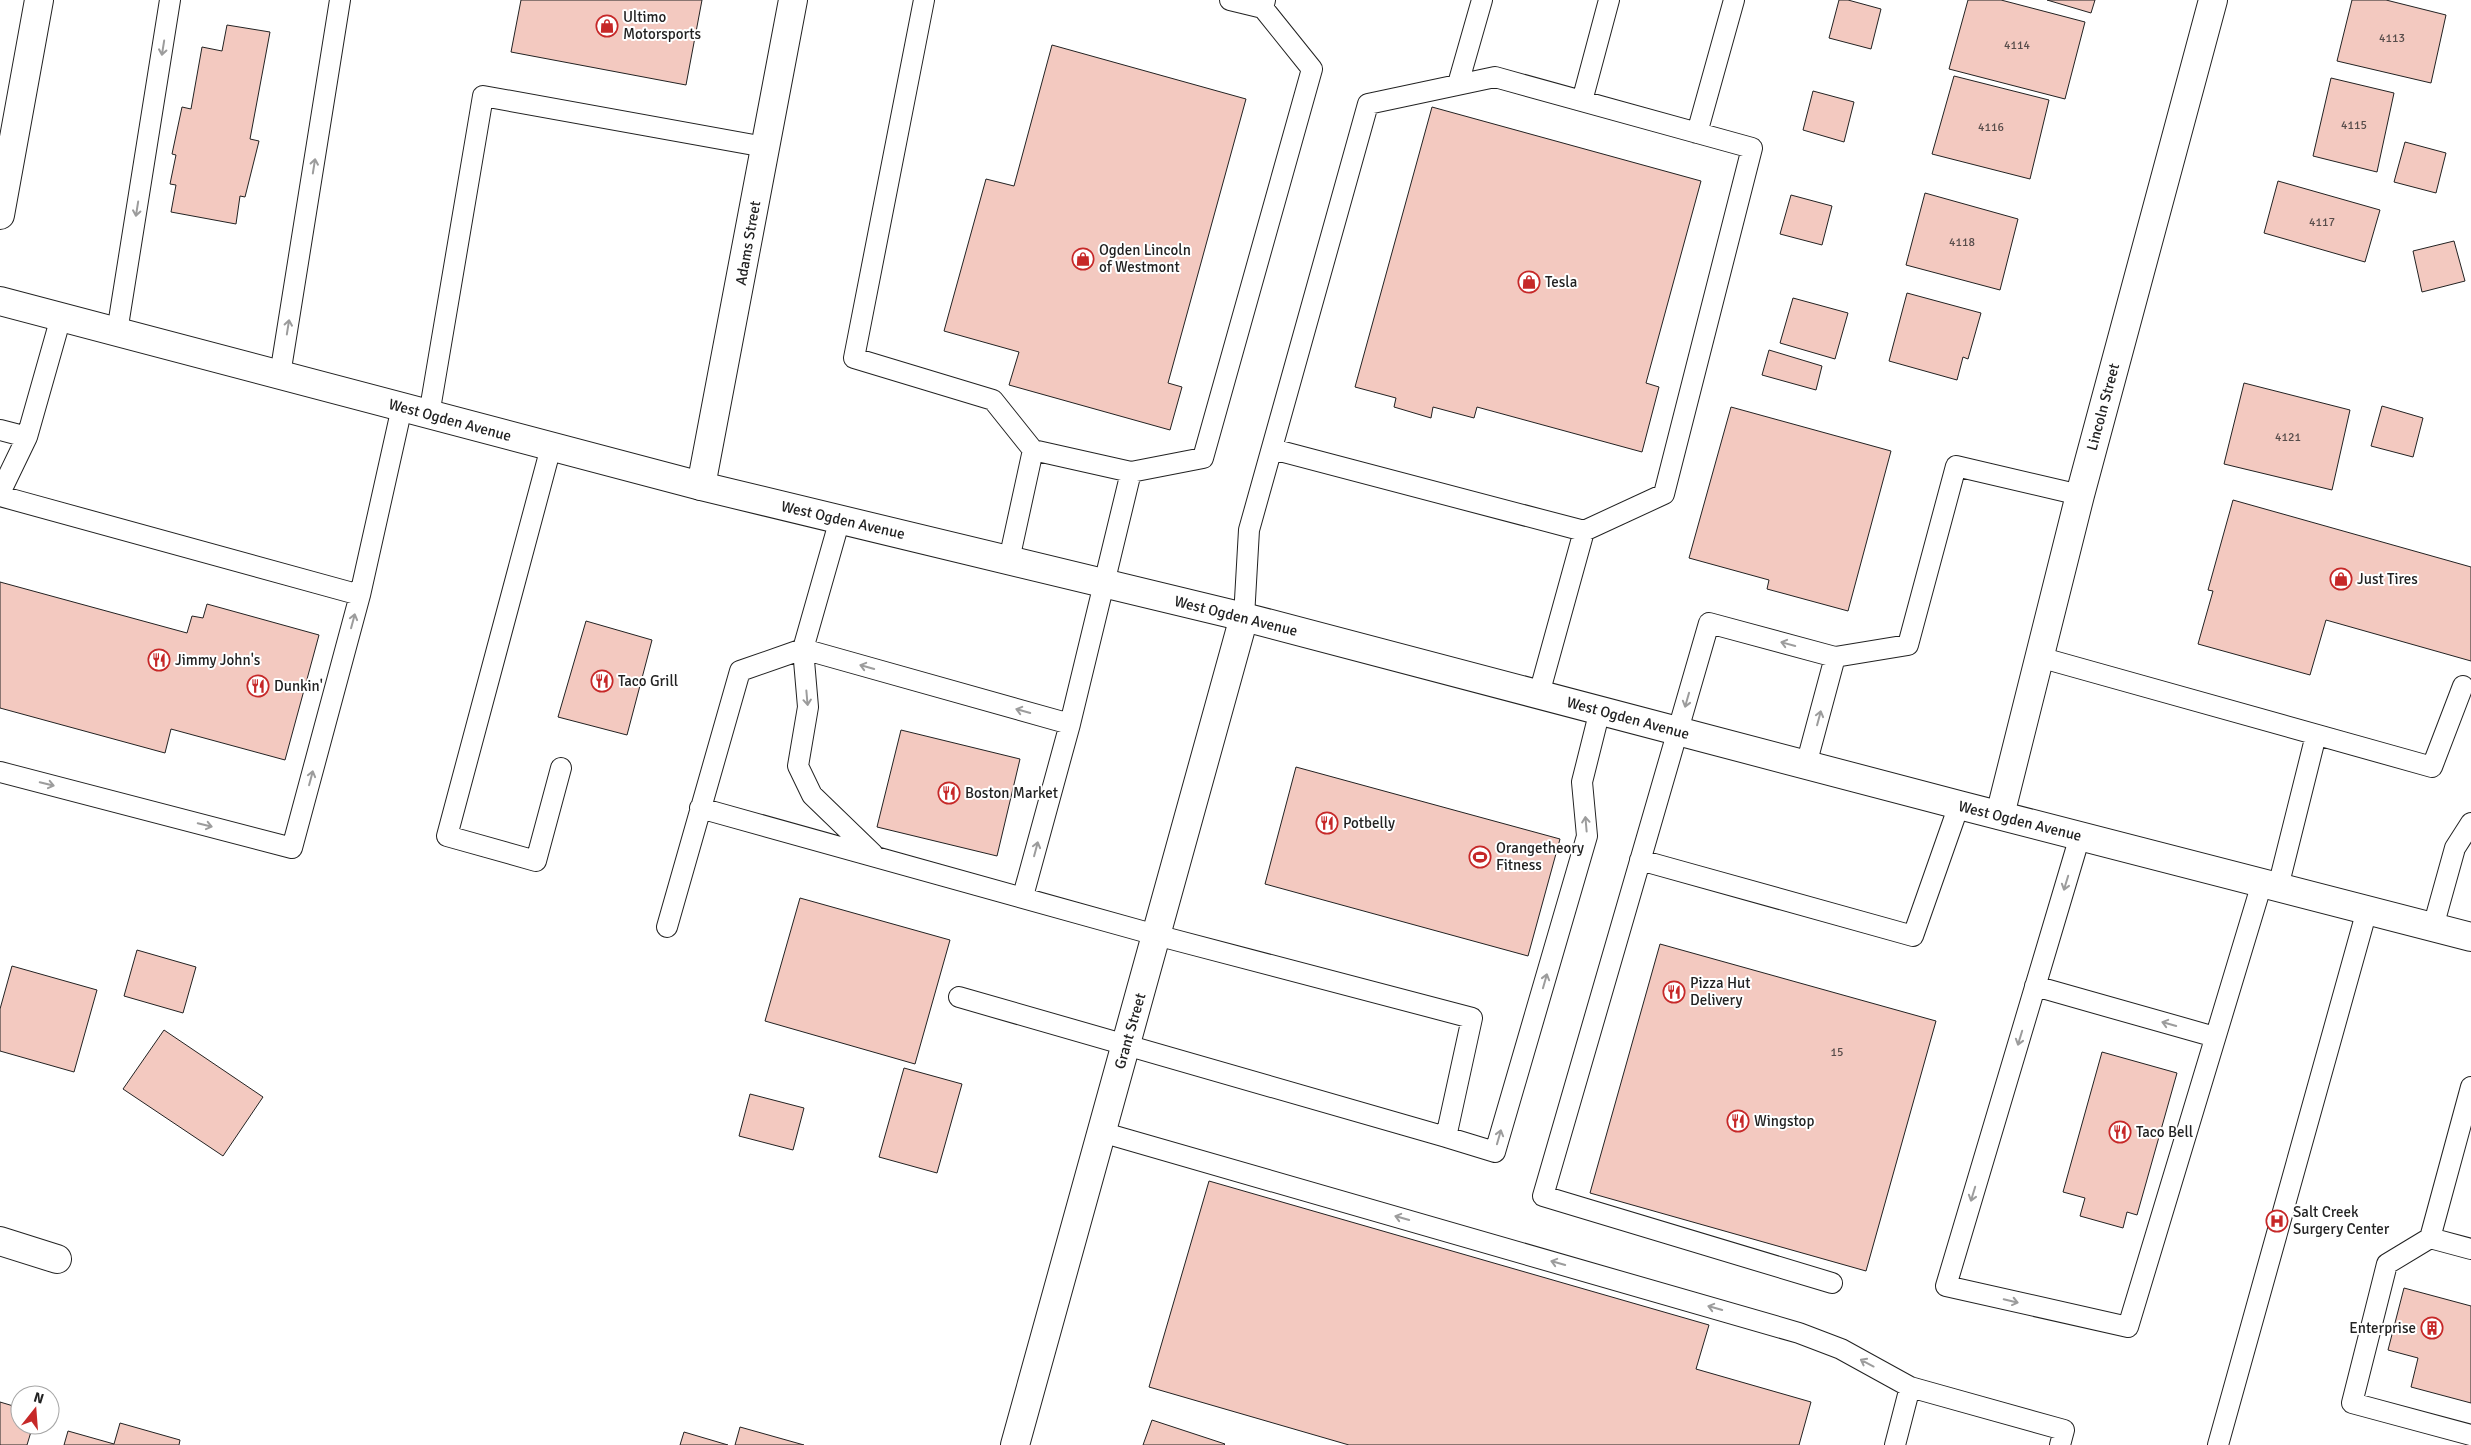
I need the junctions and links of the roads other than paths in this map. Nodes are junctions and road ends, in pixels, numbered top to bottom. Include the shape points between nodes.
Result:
1 (170, 0) edge
2 (340, 0) edge
3 (792, 0) edge
4 (924, 0) edge
5 (1230, 0) edge
6 (1482, 0) edge
7 (1609, 0) edge
8 (1734, 0) edge
9 (2213, 0) edge
10 (34, 1) edge
11 (1264, 4) edge
12 (1458, 84) junction
13 (1582, 101) junction
14 (1698, 133) junction
15 (765, 147) junction
16 (0, 215) edge
17 (0, 301) edge
18 (61, 317) junction
19 (117, 332) junction
20 (280, 375) junction
21 (402, 407) junction
22 (429, 414) junction
23 (0, 430) edge
24 (28, 437) junction
25 (551, 447) junction
26 (1272, 449) junction
27 (1033, 450) junction
28 (1131, 472) junction
29 (701, 486) junction
30 (0, 494) edge
31 (2080, 495) junction
32 (840, 518) junction
33 (1584, 531) junction
34 (1008, 560) junction
35 (1106, 583) junction
36 (360, 595) junction
37 (1244, 617) junction
38 (803, 649) junction
39 (1835, 657) junction
40 (2039, 657) junction
41 (2463, 686) dead end
42 (1539, 694) junction
43 (1600, 710) junction
44 (1070, 724) junction
45 (1678, 731) junction
46 (2316, 735) junction
47 (1806, 765) junction
48 (560, 768) dead end
49 (0, 772) edge
50 (1959, 805) junction
51 (700, 808) junction
52 (2000, 816) junction
53 (2471, 823) edge
54 (2080, 836) junction
55 (875, 856) junction
56 (1640, 860) junction
57 (2270, 885) junction
58 (1023, 896) junction
59 (2366, 910) junction
60 (668, 927) dead end
61 (2432, 927) junction
62 (1156, 935) junction
63 (2471, 937) edge
64 (2035, 986) junction
65 (959, 997) dead end
66 (2216, 1037) junction
67 (1125, 1046) junction
68 (2471, 1087) edge
69 (1102, 1132) junction
70 (1446, 1137) junction
71 (2430, 1238) junction
72 (0, 1241) edge
73 (2471, 1249) edge
74 (58, 1259) dead end
75 (1832, 1283) dead end
76 (1910, 1387) junction
77 (2471, 1436) edge
78 (1015, 1445) edge
79 (1895, 1445) edge
80 (2060, 1445) edge
81 (2218, 1445) edge

1 -> 19 lane
20 -> 2 lane
3 - 15 main road, Adams Street
4 - 27 lane via 854,358 993,400
5 - 11 lane
6 - 12 lane
7 - 13 lane
8 - 14 lane
9 - 31 main road, Lincoln Street
10 - 16 main road
11 - 28 lane via 1312,69 1206,448 1203,458
12 - 13 lane via 1495,77
12 - 26 lane via 1368,104
13 - 14 lane
14 - 33 lane via 1752,148 1664,494
15 - 22 lane via 483,96
15 - 29 main road, Adams Street
17 - 18 main road, West Ogden Avenue
18 - 19 main road, West Ogden Avenue
18 - 24 lane
19 - 20 main road, West Ogden Avenue
20 - 21 main road, West Ogden Avenue
21 - 22 main road, West Ogden Avenue
21 - 36 lane
22 - 25 main road, West Ogden Avenue
23 - 24 lane
24 - 30 lane
25 - 29 main road, West Ogden Avenue
25 - 48 lane via 447,836 536,860
26 - 33 lane
26 - 37 lane via 1249,530
27 - 28 lane
27 - 34 lane
28 - 35 lane
29 - 32 main road, West Ogden Avenue
30 - 36 lane
31 - 39 lane via 1956,466 1908,644
31 - 40 main road, Lincoln Street
32 - 34 main road, West Ogden Avenue
32 - 38 lane
33 - 42 lane
34 - 35 main road, West Ogden Avenue
35 - 37 main road, West Ogden Avenue
35 - 44 lane
49 -> 36 lane via 292,848
37 - 42 main road, West Ogden Avenue
37 - 62 main road, Grant Street
44 -> 38 lane
38 - 51 lane via 740,671
38 -> 55 lane via 808,707 798,766 812,795
39 -> 45 lane via 1709,623
47 -> 39 lane
40 - 46 lane
40 - 52 main road, Lincoln Street
41 - 46 lane via 2432,767
42 - 43 main road, West Ogden Avenue
43 - 45 main road, West Ogden Avenue
70 -> 43 lane via 1495,1152 1588,836 1582,782
58 -> 44 lane
45 - 47 main road, West Ogden Avenue
45 - 56 lane
46 - 57 lane
47 - 50 main road, West Ogden Avenue
50 - 52 main road, West Ogden Avenue
50 - 56 lane via 1913,936
51 - 55 lane
51 - 60 lane
52 - 54 main road, West Ogden Avenue
53 - 61 lane via 2455,848
54 - 57 main road, West Ogden Avenue
54 -> 64 lane
55 - 58 lane
56 - 75 lane via 1543,1196
57 - 59 main road, West Ogden Avenue
57 - 66 lane
58 - 62 lane
59 - 61 main road, West Ogden Avenue
59 - 81 lane
61 - 63 main road, West Ogden Avenue
62 - 67 main road, Grant Street
62 - 70 lane via 1472,1018
66 -> 64 lane
64 -> 66 lane via 1946,1286 2128,1327
65 - 67 lane
67 - 69 main road, Grant Street
67 - 70 lane
68 - 71 lane
76 -> 69 lane via 1841,1349 1799,1333
69 - 78 main road, Grant Street
71 - 73 lane
71 - 77 lane via 2387,1264 2352,1402
72 - 74 main road
76 - 79 lane
76 - 80 lane via 2064,1430

